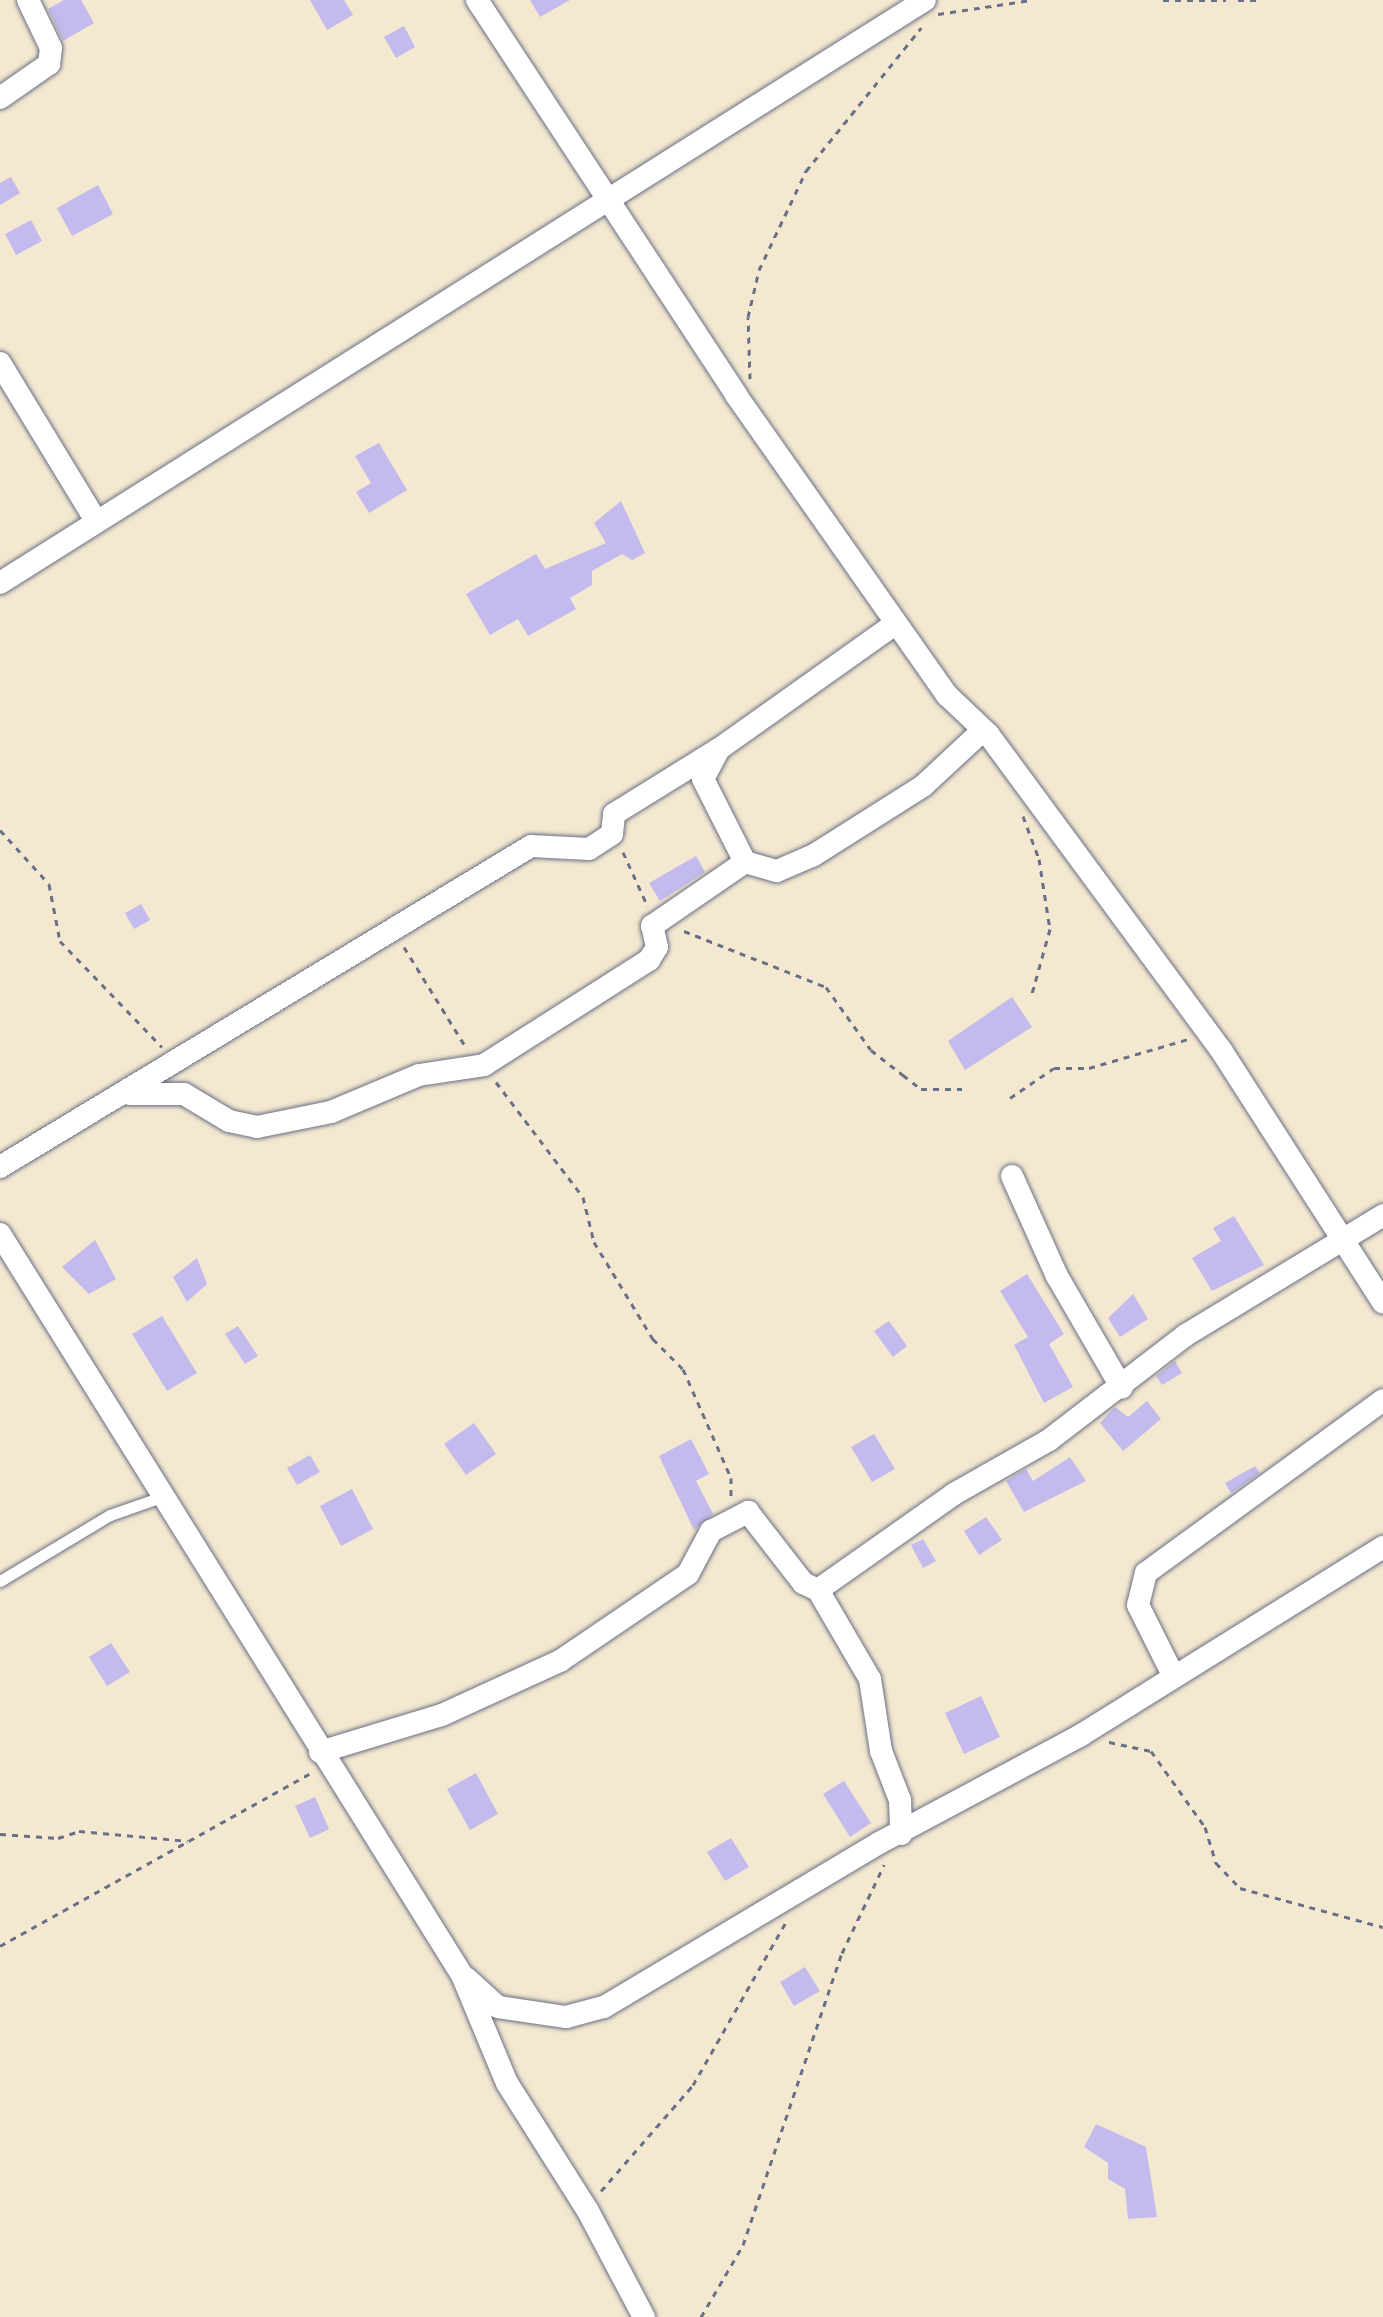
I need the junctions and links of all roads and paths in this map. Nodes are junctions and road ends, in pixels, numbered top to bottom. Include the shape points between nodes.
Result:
1 (28, 0) edge
2 (477, 0) edge
3 (1031, 0) edge
4 (1163, 0) edge
5 (1226, 0) edge
6 (1238, 0) edge
7 (1261, 0) edge
8 (924, 6) edge
9 (0, 98) edge
10 (602, 200) junction
11 (0, 363) edge
12 (736, 395) junction
13 (96, 521) junction
14 (0, 583) edge
15 (896, 623) junction
16 (980, 733) junction
17 (719, 749) junction
18 (1021, 808) dead end
19 (0, 830) edge
20 (612, 834) junction
21 (745, 862) junction
22 (652, 926) junction
23 (393, 933) junction
24 (1031, 997) dead end
25 (1208, 1032) junction
26 (170, 1063) junction
27 (478, 1067) junction
28 (962, 1089) dead end
29 (130, 1094) junction
30 (1010, 1098) dead end
31 (0, 1167) edge
32 (1012, 1176) dead end
33 (1383, 1215) edge
34 (0, 1234) edge
35 (1340, 1241) junction
36 (1383, 1302) edge
37 (1122, 1388) junction
38 (1383, 1400) edge
39 (161, 1497) junction
40 (730, 1515) junction
41 (1383, 1547) edge
42 (0, 1581) edge
43 (818, 1590) junction
44 (1173, 1675) junction
45 (1081, 1735) junction
46 (324, 1758) junction
47 (0, 1834) edge
48 (901, 1834) junction
49 (188, 1841) junction
50 (787, 1919) dead end
51 (1383, 1927) edge
52 (0, 1946) edge
53 (462, 1975) junction
54 (588, 2211) junction
55 (644, 2317) edge
56 (701, 2317) edge

1 - 9 street via 51,48 49,64
2 - 10 street
3 - 8 path via 964,15
4 - 5 path
6 - 7 path
8 - 10 street
8 - 12 path via 899,62 806,171 759,270 748,317 750,387
10 - 12 street
10 - 13 street
11 - 13 street
12 - 15 street
13 - 14 street
15 - 16 street
15 - 17 street
16 - 21 street via 923,786 814,855 777,871
16 - 25 street via 988,734
17 - 20 street via 614,814
17 - 21 street via 703,779
18 - 24 path via 1050,929
19 - 26 path via 54,892 60,941 93,968
20 - 22 path via 642,886
20 - 23 street via 580,851 531,846
21 - 22 street
22 - 27 street via 657,947 649,960
22 - 28 path via 687,932 826,987 871,1050 921,1089
23 - 26 street
23 - 27 path via 439,995
25 - 30 path via 1092,1067 1054,1068
25 - 35 street
26 - 29 street
27 - 29 street via 419,1075 331,1112 257,1127 229,1121 184,1094
27 - 40 path via 513,1099 583,1197 594,1242 653,1339 683,1369 731,1478
29 - 31 street
32 - 37 street via 1057,1276
33 - 35 street
34 - 39 street
35 - 36 street
35 - 37 street via 1186,1335
37 - 43 street
38 - 44 street via 1146,1573 1138,1605
39 - 42 lane via 110,1515
39 - 46 street
40 - 43 street via 748,1512 761,1521 793,1572
40 - 46 street via 711,1531 688,1574 560,1661 442,1715
41 - 44 street
43 - 48 street via 874,1692 881,1751 900,1800
44 - 45 street
45 - 48 street
45 - 51 path via 1151,1751 1205,1827 1216,1863 1240,1888
46 - 49 path
46 - 53 street
47 - 49 path via 58,1838 79,1831
48 - 53 street via 604,2007 566,2017 498,2007
48 - 56 path via 847,1941 743,2245
49 - 52 path
50 - 54 path via 693,2085
53 - 54 street via 507,2083
54 - 55 street

